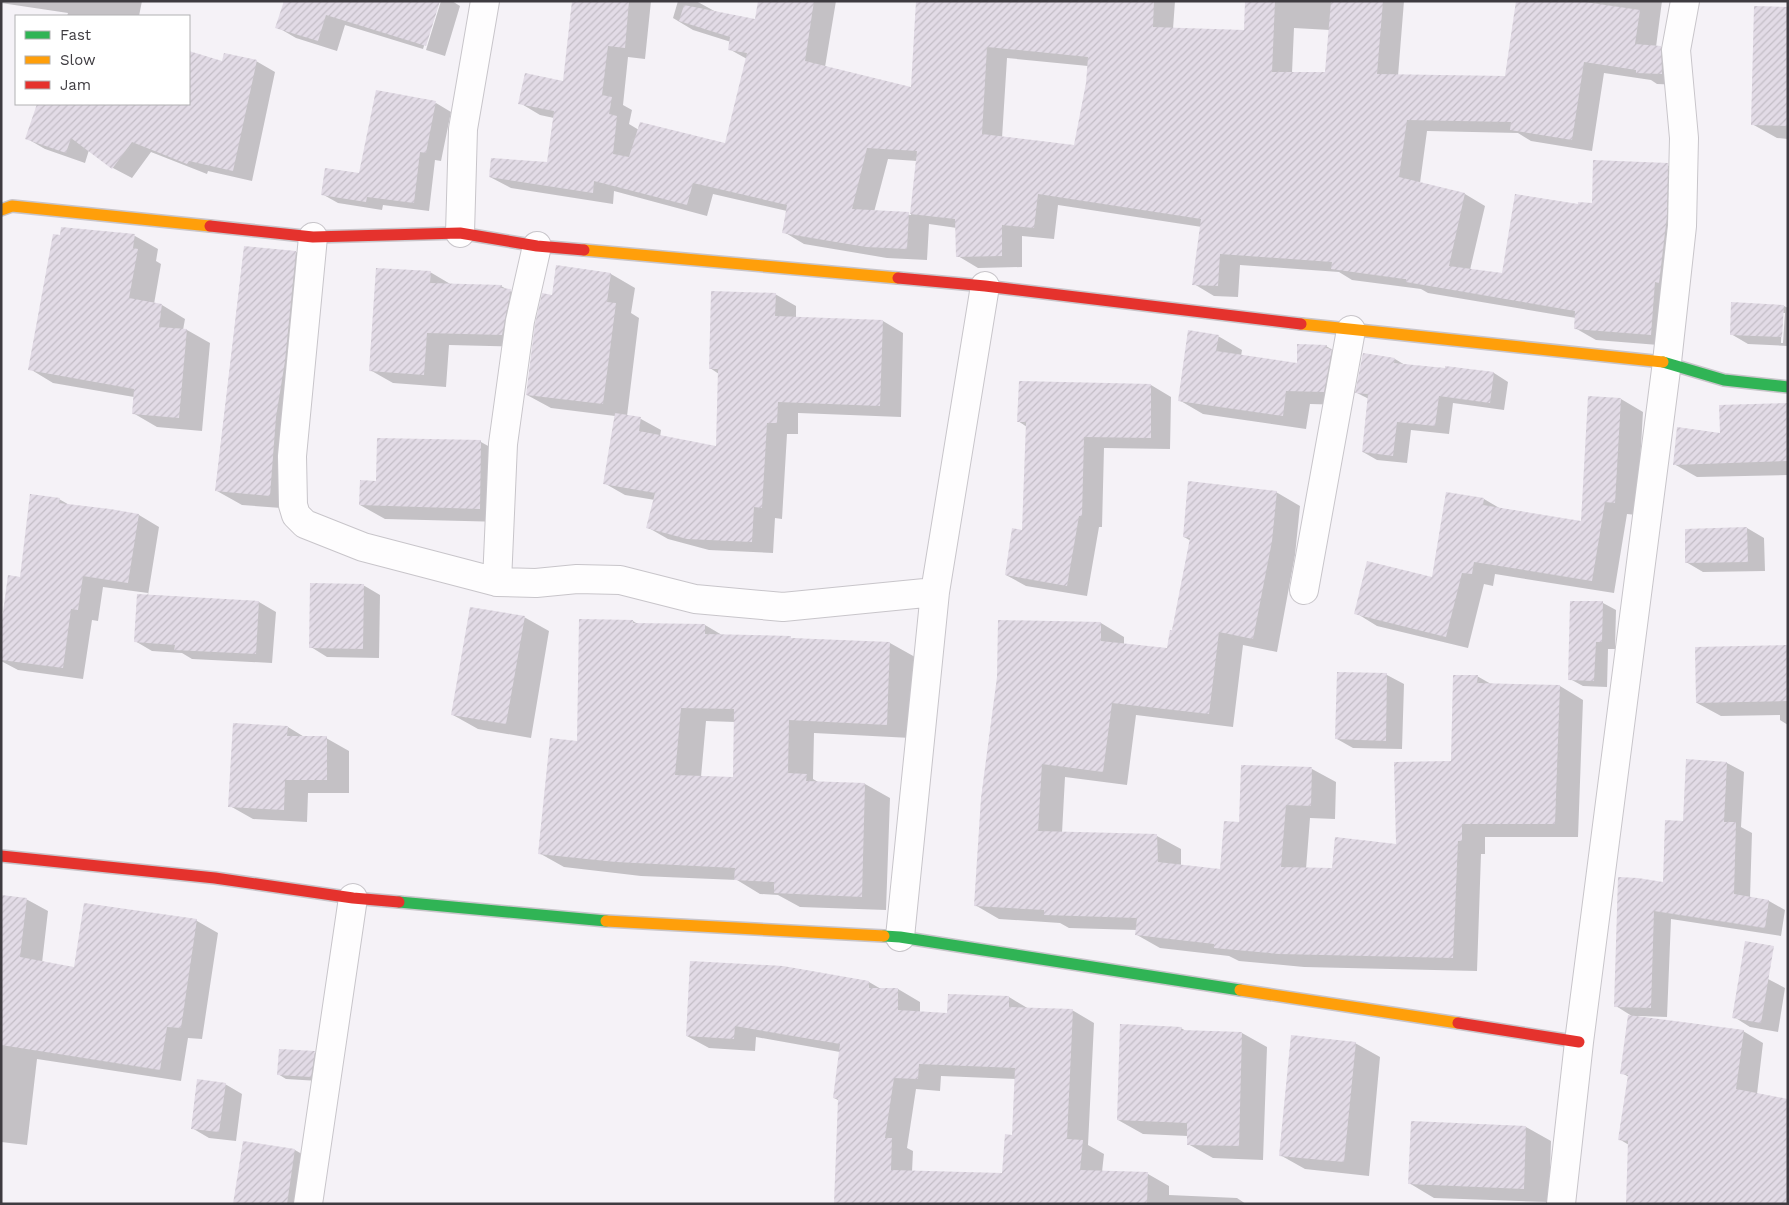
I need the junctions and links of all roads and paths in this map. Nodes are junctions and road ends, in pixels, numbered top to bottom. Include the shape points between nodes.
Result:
1 (485, 1) edge
2 (1684, 1) edge
3 (1, 210) edge
4 (460, 233) junction
5 (313, 237) junction
6 (537, 246) junction
7 (985, 286) junction
8 (1351, 330) junction
9 (1667, 362) junction
10 (1788, 387) edge
11 (497, 582) junction
12 (1304, 590) dead end
13 (936, 592) junction
14 (1, 856) edge
15 (353, 898) junction
16 (900, 937) junction
17 (1579, 1042) junction
18 (308, 1204) edge
19 (1561, 1204) edge

1 - 4 street via 463,129
2 - 9 street via 1676,50 1684,138 1682,226
3 - 5 street via 12,206
4 - 5 street
4 - 6 street
5 - 11 street via 292,456 296,515 305,524 363,548
6 - 7 street
6 - 11 street via 520,321 502,444
7 - 8 street
7 - 13 street
8 - 9 street
8 - 12 street
9 - 10 street via 1724,380
9 - 17 street
11 - 13 street via 620,580 695,599 783,607
13 - 16 street
14 - 15 street via 215,878
15 - 16 street via 639,924
15 - 18 street
16 - 17 street
17 - 19 street

